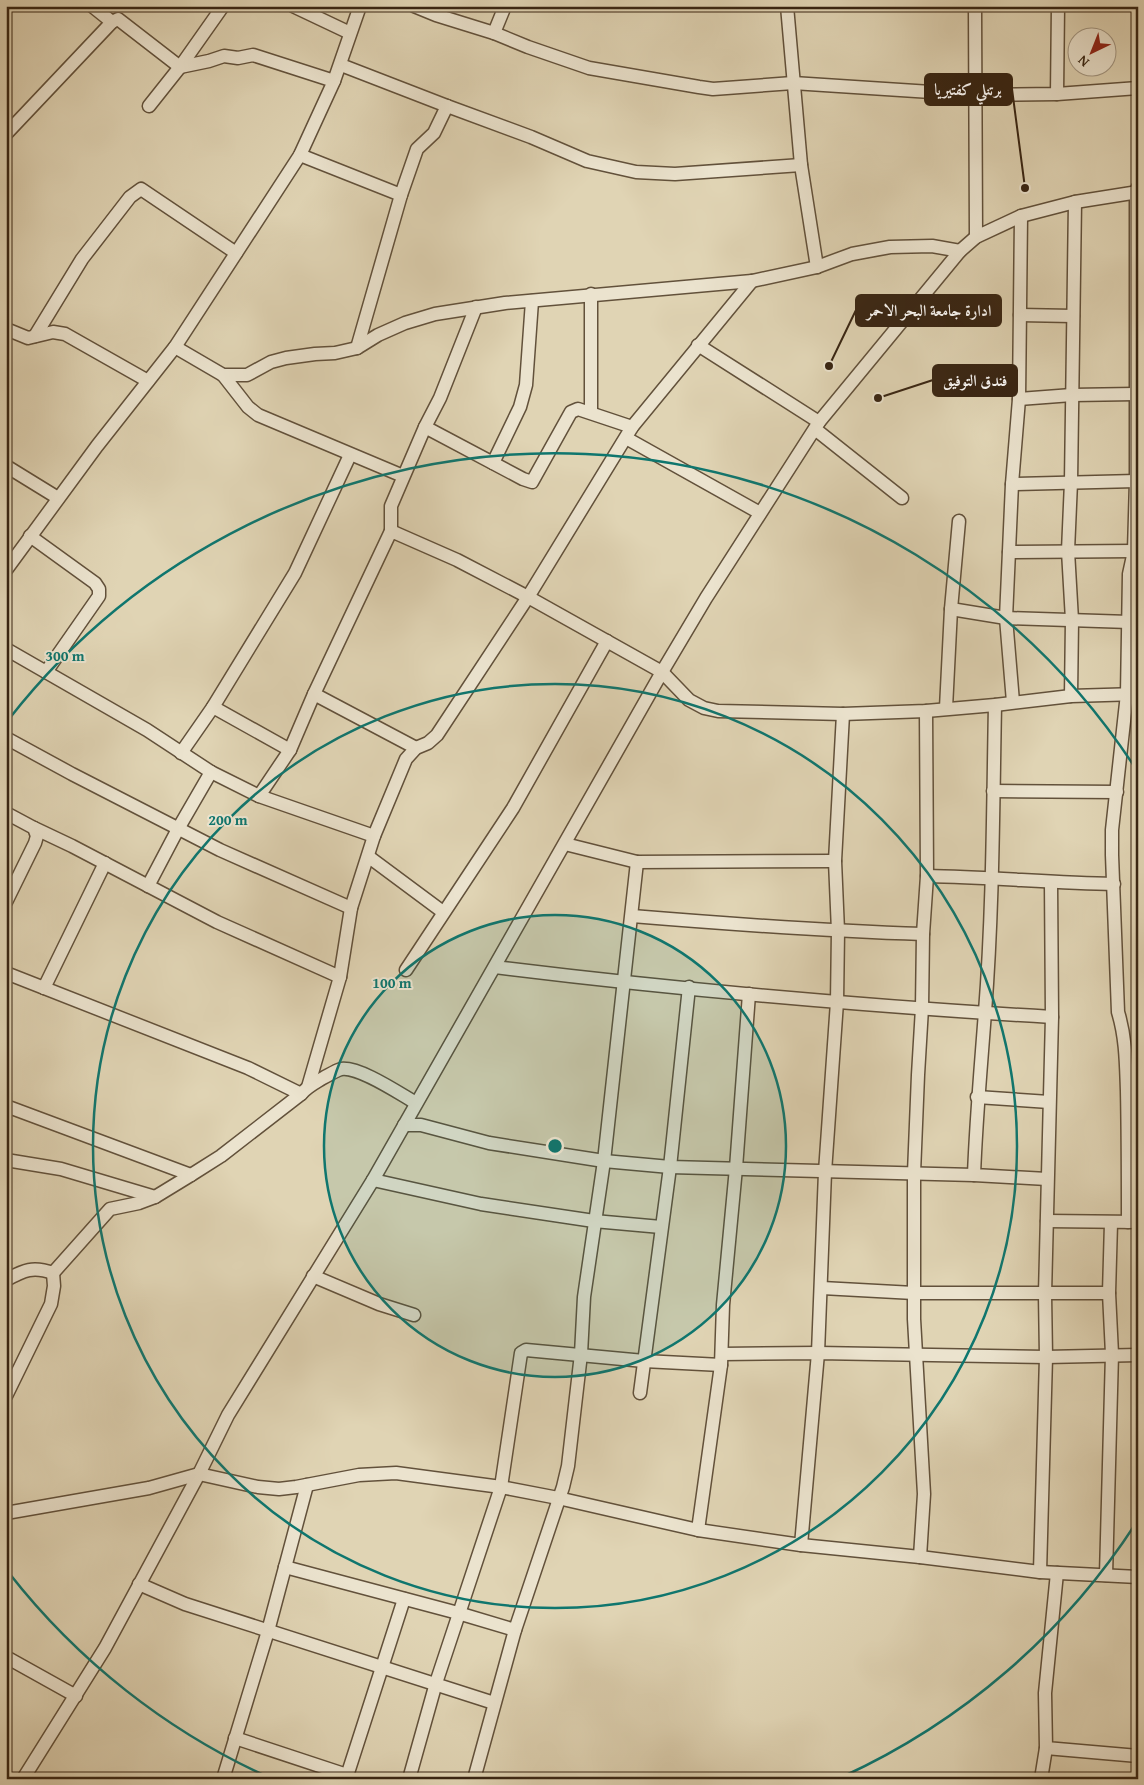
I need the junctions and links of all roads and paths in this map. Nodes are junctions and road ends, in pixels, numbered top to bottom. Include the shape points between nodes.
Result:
1 (92, 6) edge
2 (223, 6) edge
3 (360, 6) edge
4 (414, 6) edge
5 (505, 6) edge
6 (787, 6) edge
7 (975, 6) edge
8 (1058, 6) edge
9 (299, 8) edge
10 (112, 22) junction
11 (350, 33) junction
12 (494, 33) junction
13 (341, 64) junction
14 (180, 67) junction
15 (334, 81) junction
16 (793, 83) junction
17 (1138, 88) edge
18 (1057, 94) junction
19 (977, 95) junction
20 (149, 106) dead end
21 (447, 106) junction
22 (7, 133) edge
23 (300, 155) junction
24 (801, 165) junction
25 (1137, 190) edge
26 (401, 195) junction
27 (1074, 202) junction
28 (1021, 216) junction
29 (976, 237) junction
30 (960, 251) junction
31 (236, 252) junction
32 (817, 267) junction
33 (752, 281) junction
34 (591, 294) junction
35 (532, 301) junction
36 (476, 307) junction
37 (1020, 315) junction
38 (1073, 316) junction
39 (6, 329) edge
40 (35, 336) junction
41 (698, 346) junction
42 (175, 347) junction
43 (357, 348) junction
44 (223, 375) junction
45 (148, 381) junction
46 (1135, 394) junction
47 (1072, 395) junction
48 (1019, 399) junction
49 (591, 412) junction
50 (817, 425) junction
51 (425, 427) junction
52 (629, 432) junction
53 (350, 455) junction
54 (493, 463) junction
55 (6, 466) edge
56 (403, 476) junction
57 (1136, 481) junction
58 (1071, 482) junction
59 (1012, 484) junction
60 (58, 498) junction
61 (902, 498) dead end
62 (760, 513) junction
63 (959, 521) dead end
64 (391, 531) junction
65 (30, 536) junction
66 (1068, 551) junction
67 (1134, 551) junction
68 (1009, 552) junction
69 (6, 570) edge
70 (528, 597) junction
71 (951, 609) junction
72 (1006, 618) junction
73 (1072, 620) junction
74 (1128, 622) junction
75 (607, 641) junction
76 (6, 649) edge
77 (46, 672) junction
78 (662, 672) junction
79 (314, 694) junction
80 (1132, 694) edge
81 (1071, 696) junction
82 (1014, 702) junction
83 (995, 705) junction
84 (213, 707) junction
85 (946, 708) junction
86 (926, 711) junction
87 (843, 714) junction
88 (6, 738) edge
89 (416, 748) junction
90 (290, 750) junction
91 (181, 753) junction
92 (211, 772) junction
93 (993, 791) junction
94 (1117, 792) junction
95 (259, 796) junction
96 (6, 813) edge
97 (34, 828) junction
98 (178, 829) junction
99 (374, 836) junction
100 (565, 844) junction
101 (369, 857) junction
102 (835, 861) junction
103 (637, 862) junction
104 (105, 863) junction
105 (927, 876) junction
106 (991, 877) junction
107 (1051, 883) junction
108 (1114, 884) junction
109 (148, 886) junction
110 (6, 902) edge
111 (351, 908) junction
112 (443, 912) junction
113 (632, 916) junction
114 (838, 931) junction
115 (923, 934) junction
116 (495, 967) junction
117 (406, 970) dead end
118 (6, 973) edge
119 (340, 977) junction
120 (623, 983) junction
121 (689, 987) junction
122 (44, 988) junction
123 (749, 994) junction
124 (836, 1002) junction
125 (922, 1008) junction
126 (985, 1013) junction
127 (1052, 1017) junction
128 (304, 1090) junction
129 (977, 1097) junction
130 (1049, 1102) junction
131 (416, 1103) junction
132 (6, 1106) edge
133 (404, 1125) junction
134 (6, 1160) edge
135 (604, 1161) junction
136 (670, 1167) junction
137 (736, 1168) junction
138 (824, 1172) junction
139 (914, 1173) junction
140 (974, 1174) junction
141 (191, 1176) junction
142 (1047, 1179) junction
143 (373, 1180) junction
144 (155, 1197) junction
145 (594, 1221) junction
146 (1047, 1221) junction
147 (1133, 1222) edge
148 (1111, 1223) junction
149 (662, 1227) junction
150 (52, 1273) junction
151 (313, 1276) junction
152 (6, 1280) edge
153 (822, 1288) junction
154 (914, 1293) junction
155 (1109, 1293) junction
156 (1045, 1294) junction
157 (414, 1314) dead end
158 (818, 1353) junction
159 (581, 1354) junction
160 (1112, 1354) junction
161 (916, 1355) junction
162 (1138, 1355) edge
163 (1046, 1357) junction
164 (644, 1360) junction
165 (722, 1360) junction
166 (640, 1393) dead end
167 (6, 1396) edge
168 (199, 1474) junction
169 (307, 1485) junction
170 (501, 1487) junction
171 (558, 1498) junction
172 (6, 1513) edge
173 (698, 1530) junction
174 (801, 1545) junction
175 (920, 1557) junction
176 (285, 1567) junction
177 (1040, 1572) junction
178 (1056, 1573) junction
179 (1106, 1575) junction
180 (1138, 1577) edge
181 (139, 1584) junction
182 (404, 1599) junction
183 (458, 1613) junction
184 (515, 1630) junction
185 (268, 1631) junction
186 (6, 1657) edge
187 (383, 1668) junction
188 (436, 1684) junction
189 (76, 1696) junction
190 (494, 1703) junction
191 (236, 1738) junction
192 (1046, 1748) junction
193 (1138, 1756) edge
194 (347, 1777) edge
195 (24, 1778) edge
196 (223, 1779) edge
197 (409, 1779) edge
198 (474, 1779) edge
199 (1041, 1779) edge

1 - 10 street
2 - 14 street
3 - 11 street
4 - 12 street
5 - 12 street
6 - 16 street
7 - 19 street
8 - 18 street
9 - 11 street
10 - 14 street via 118,18
10 - 22 street
11 - 13 street
12 - 16 street via 589,68 691,86 713,89
13 - 15 street
13 - 21 street
14 - 15 street via 224,56 252,55
14 - 20 street
15 - 23 street
16 - 19 street
16 - 24 street
17 - 18 street
18 - 19 street
19 - 29 street
21 - 24 street via 587,161 636,172 689,174
21 - 26 street via 434,133 417,149
23 - 26 street
23 - 31 street
24 - 32 street
25 - 27 street
25 - 46 street
26 - 43 street
27 - 28 street
27 - 38 street
28 - 29 street
28 - 37 street
29 - 30 street
30 - 32 street via 932,246 890,248 852,254
30 - 50 street
31 - 40 street via 141,189 130,197 82,258
31 - 42 street
32 - 33 street
33 - 34 street
33 - 41 street
34 - 35 street
34 - 49 street
35 - 36 street
35 - 54 street via 526,385 520,407
36 - 43 street via 405,323
36 - 51 street
37 - 38 street
37 - 48 street
38 - 47 street
39 - 40 street via 28,338
40 - 45 street via 53,332 65,334
41 - 50 street
41 - 52 street
42 - 44 street
42 - 45 street
43 - 44 street via 286,358 247,375
44 - 53 street via 258,415
45 - 60 street
46 - 47 street
46 - 57 street
47 - 48 street
47 - 58 street
48 - 59 street
49 - 52 street
49 - 54 street via 578,408 571,412 532,482
50 - 61 street
50 - 62 street
51 - 54 street
51 - 56 street
52 - 62 street
52 - 70 street
53 - 56 street
53 - 84 street via 295,573
55 - 60 street
56 - 64 street via 391,506
57 - 58 street
57 - 67 street
58 - 59 street
58 - 66 street
59 - 68 street
60 - 65 street
62 - 78 street
63 - 71 street
64 - 70 street
64 - 79 street
65 - 69 street
65 - 77 street via 95,583 100,596
66 - 67 street
66 - 68 street
66 - 73 street
67 - 74 street via 1129,574
68 - 72 street
70 - 75 street
70 - 89 street via 437,735
71 - 72 street
71 - 85 street
72 - 73 street
72 - 82 street
73 - 74 street
73 - 81 street
74 - 80 street
75 - 78 street
75 - 112 street via 513,808
76 - 77 street
77 - 91 street
78 - 87 street via 689,700 704,708
78 - 100 street
79 - 89 street
79 - 90 street
80 - 81 street
80 - 94 street
81 - 82 street
82 - 83 street
83 - 85 street
83 - 93 street
84 - 90 street
84 - 91 street
85 - 86 street
86 - 87 street
86 - 105 street
87 - 102 street
88 - 98 street
89 - 99 street via 406,759
90 - 95 street
91 - 92 street
92 - 95 street
92 - 98 street
93 - 94 street
93 - 106 street
94 - 108 street via 1112,830
95 - 99 street
96 - 97 street
97 - 104 street
97 - 110 street via 35,843
98 - 109 street
98 - 111 street
99 - 101 street
100 - 103 street
100 - 116 street
101 - 111 street
101 - 112 street
102 - 103 street
102 - 114 street
103 - 113 street
104 - 109 street
104 - 122 street
105 - 106 street
105 - 115 street
106 - 107 street
106 - 126 street
107 - 108 street
107 - 127 street
108 - 147 street via 1118,1012 1125,1049
109 - 119 street via 217,922
111 - 119 street
112 - 117 street
113 - 114 street
113 - 120 street
114 - 115 street
114 - 124 street
115 - 125 street
116 - 120 street
116 - 131 street
118 - 122 street
119 - 128 street
120 - 121 street
120 - 135 street
121 - 123 street
121 - 136 street
122 - 128 street
123 - 124 street
123 - 137 street
124 - 125 street
124 - 138 street
125 - 126 street
125 - 139 street
126 - 127 street
126 - 129 street
127 - 130 street
128 - 131 street via 342,1069 353,1070
128 - 141 street
129 - 130 street
129 - 140 street
130 - 142 street
131 - 133 street
132 - 141 street
133 - 135 street via 421,1125 489,1143
133 - 143 street
134 - 144 street via 61,1169
135 - 136 street
135 - 145 street
136 - 137 street
136 - 149 street
137 - 138 street
137 - 165 street via 723,1305
138 - 139 street
138 - 153 street
139 - 140 street
139 - 154 street
140 - 142 street
141 - 144 street
142 - 146 street
143 - 145 street via 481,1204
143 - 151 street
144 - 150 street via 110,1209
145 - 149 street
145 - 159 street via 584,1297
146 - 148 street
146 - 156 street
147 - 148 street
148 - 155 street
149 - 164 street
150 - 152 street via 40,1269 24,1271
150 - 167 street via 54,1286 50,1304
151 - 157 street via 379,1304
151 - 168 street via 228,1415
153 - 154 street
153 - 158 street
154 - 156 street
154 - 161 street
155 - 156 street
155 - 160 street
156 - 163 street
158 - 161 street
158 - 165 street
158 - 174 street
159 - 164 street
159 - 170 street via 526,1350 522,1353
159 - 171 street via 568,1466
160 - 162 street
160 - 163 street
160 - 179 street
161 - 163 street
161 - 175 street via 924,1494
163 - 177 street
164 - 165 street
164 - 166 street
165 - 173 street
168 - 169 street via 258,1487 279,1489
168 - 172 street via 149,1488
168 - 181 street
169 - 170 street via 360,1475 396,1473
169 - 176 street
170 - 171 street
170 - 183 street
171 - 173 street
171 - 184 street
173 - 174 street
174 - 175 street
175 - 177 street
176 - 182 street
176 - 185 street
177 - 178 street
178 - 179 street
178 - 192 street via 1045,1693
179 - 180 street
181 - 185 street via 185,1604
181 - 189 street
182 - 183 street
182 - 187 street
183 - 184 street
183 - 188 street
184 - 190 street
185 - 187 street
185 - 191 street
186 - 189 street
187 - 188 street
187 - 194 street
188 - 190 street
188 - 197 street
189 - 195 street
190 - 198 street
191 - 194 street
191 - 196 street
192 - 193 street
192 - 199 street

